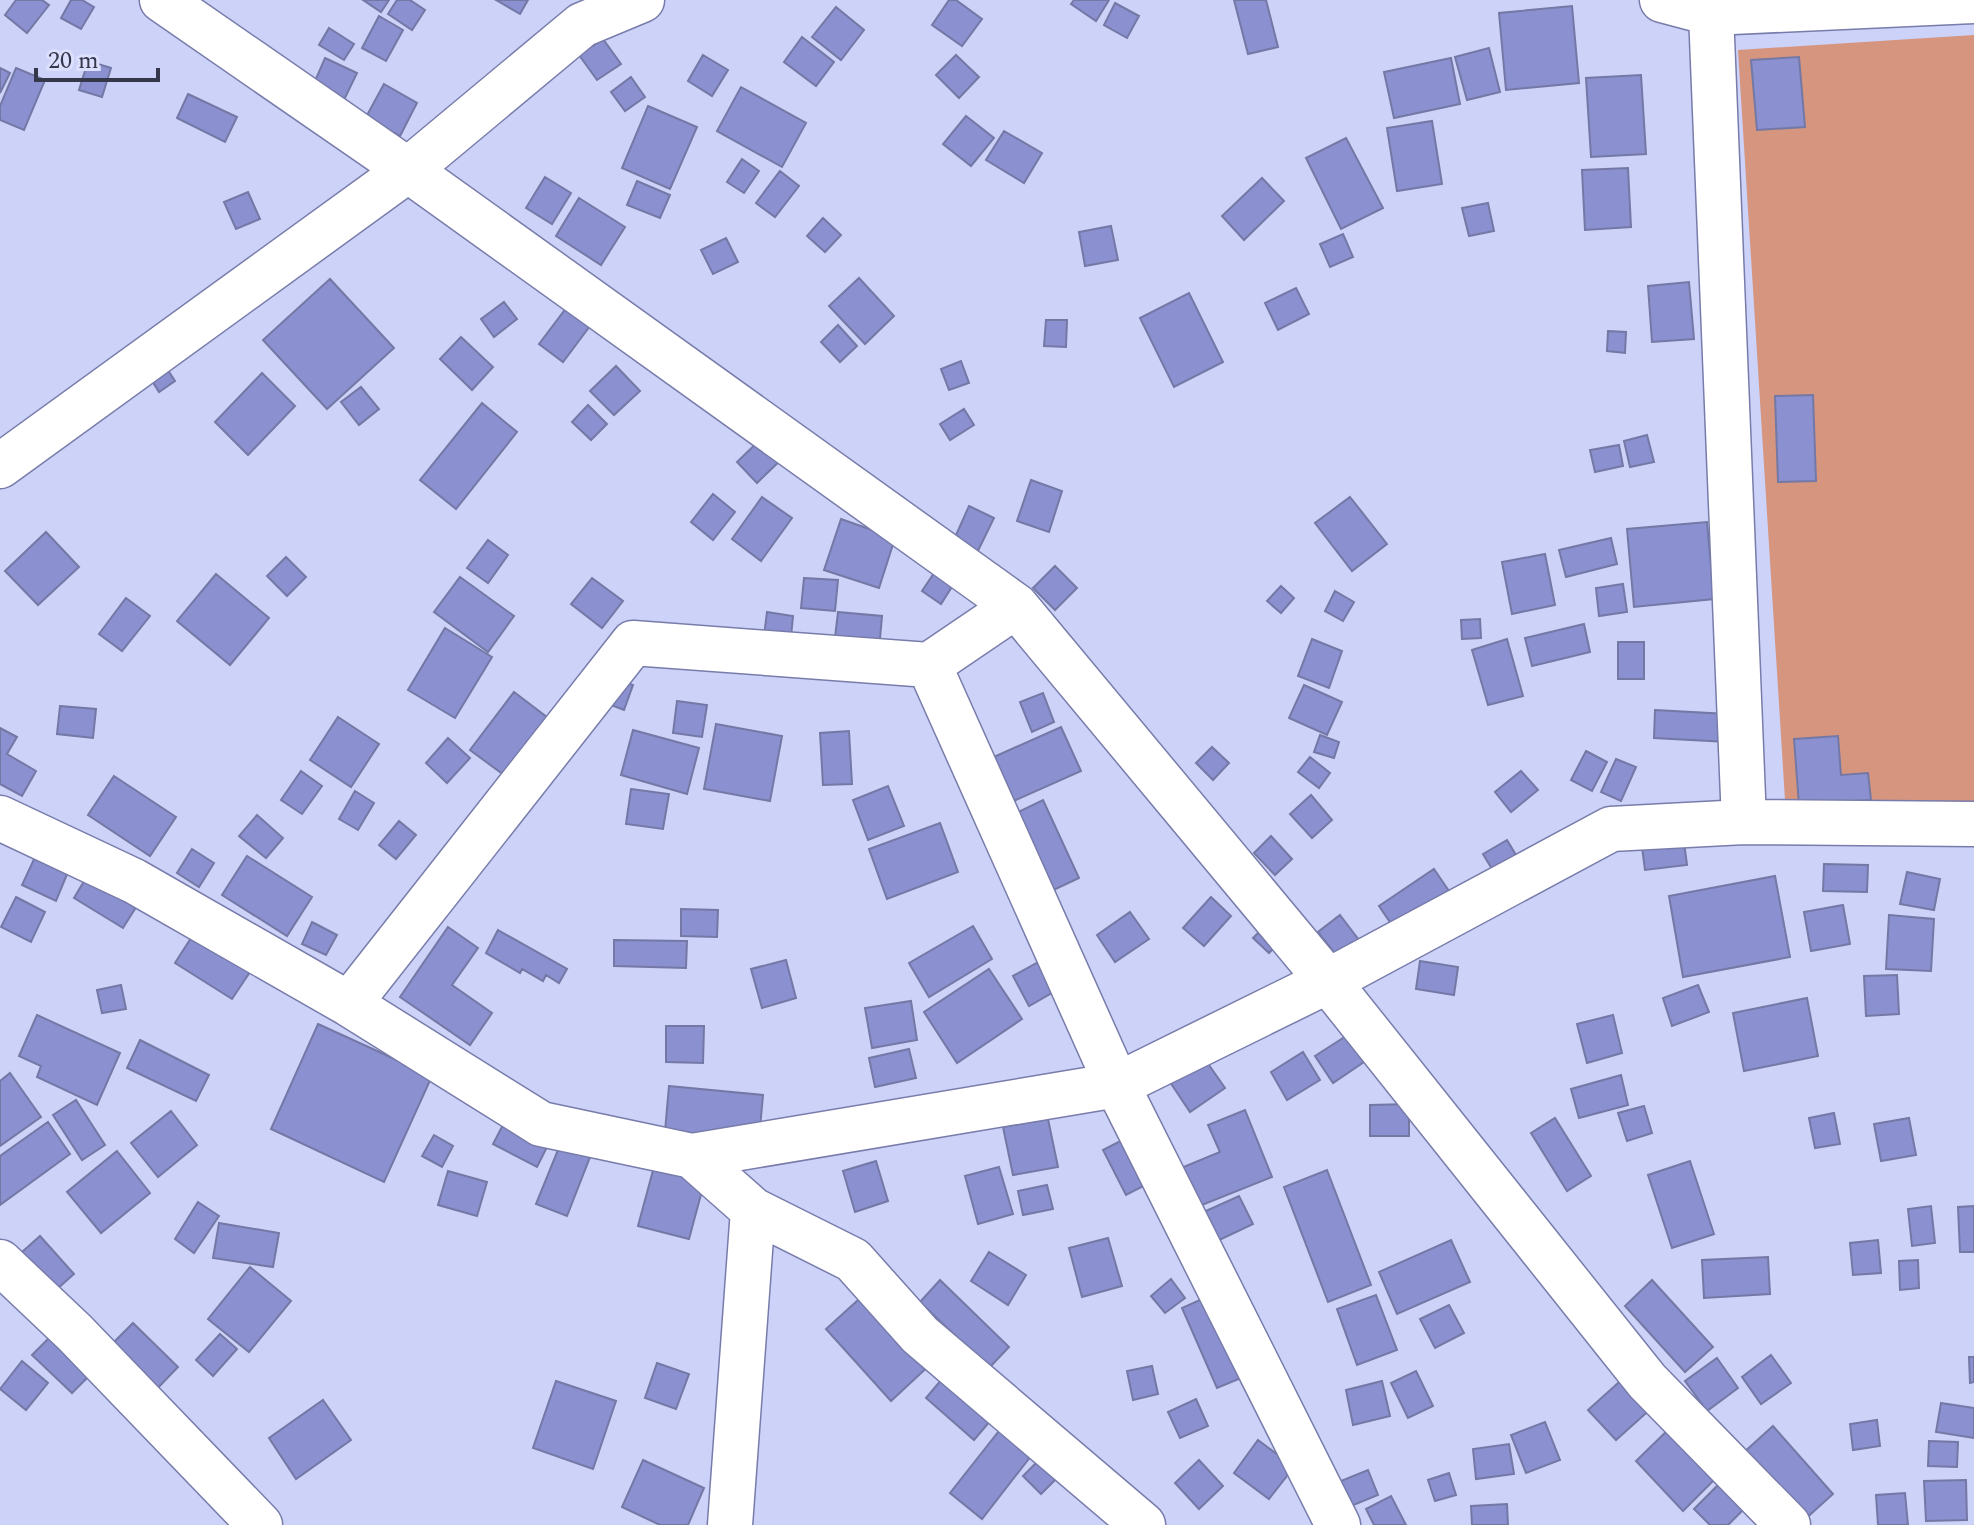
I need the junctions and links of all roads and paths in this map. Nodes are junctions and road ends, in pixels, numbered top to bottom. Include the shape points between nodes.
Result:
1 (162, 0) edge
2 (642, 0) edge
3 (1662, 0) edge
4 (1974, 1) edge
5 (1711, 13) junction
6 (408, 170) junction
7 (0, 466) edge
8 (1016, 606) junction
9 (929, 665) junction
10 (0, 818) edge
11 (1744, 822) junction
12 (1974, 824) edge
13 (1328, 981) junction
14 (349, 1004) junction
15 (1117, 1085) junction
16 (692, 1156) junction
17 (753, 1210) junction
18 (0, 1262) edge
19 (260, 1525) edge
20 (730, 1525) edge
21 (1143, 1525) edge
22 (1338, 1525) edge
23 (1788, 1525) edge

1 - 6 street
2 - 6 street via 582,25
3 - 5 street
4 - 5 street
5 - 11 street
6 - 7 street
6 - 8 street
8 - 9 street
8 - 13 street
9 - 14 street via 633,643
9 - 15 street
10 - 14 street via 134,881
11 - 12 street
11 - 13 street via 1611,829
13 - 15 street
13 - 23 street via 1647,1381
14 - 16 street via 541,1124
15 - 16 street
15 - 22 street
16 - 17 street
17 - 20 street
17 - 21 street via 853,1260 920,1335
18 - 19 street

